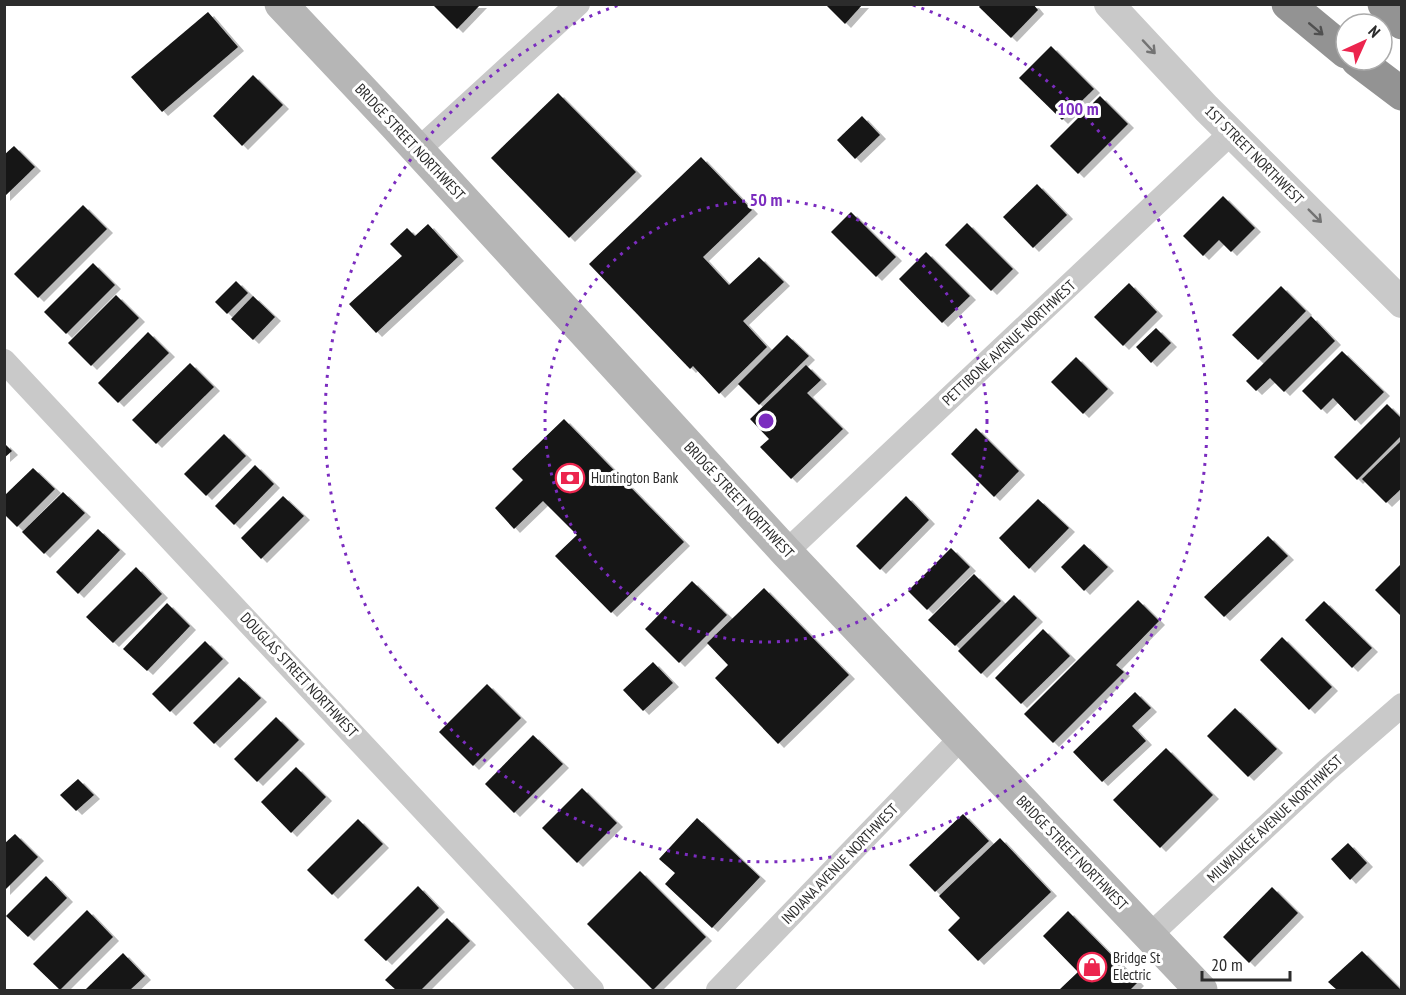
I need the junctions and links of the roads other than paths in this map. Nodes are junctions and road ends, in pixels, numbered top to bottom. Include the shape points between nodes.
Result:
1 (281, 4) edge
2 (578, 4) edge
3 (1109, 4) edge
4 (1287, 4) edge
5 (1384, 4) edge
6 (1401, 24) edge
7 (1334, 42) edge
8 (1373, 72) edge
9 (1401, 94) edge
10 (1231, 133) junction
11 (418, 150) junction
12 (1401, 303) edge
13 (4, 361) edge
14 (786, 552) junction
15 (1401, 705) edge
16 (962, 737) junction
17 (1150, 935) junction
18 (592, 990) edge
19 (718, 990) edge
20 (1202, 990) edge

1 - 11 main road, BRIDGE STREET NORTHWEST
2 - 11 street
3 -> 10 street, 1ST STREET NORTHWEST
4 -> 7 highway
5 - 6 highway
8 - 9 highway
10 -> 12 street, 1ST STREET NORTHWEST
10 - 14 street, PETTIBONE AVENUE NORTHWEST
11 - 14 main road, BRIDGE STREET NORTHWEST
13 - 18 street, DOUGLAS STREET NORTHWEST
14 - 16 main road, BRIDGE STREET NORTHWEST
15 - 17 street, MILWAUKEE AVENUE NORTHWEST
16 - 17 main road, BRIDGE STREET NORTHWEST
16 - 19 street, INDIANA AVENUE NORTHWEST
17 - 20 main road, BRIDGE STREET NORTHWEST

